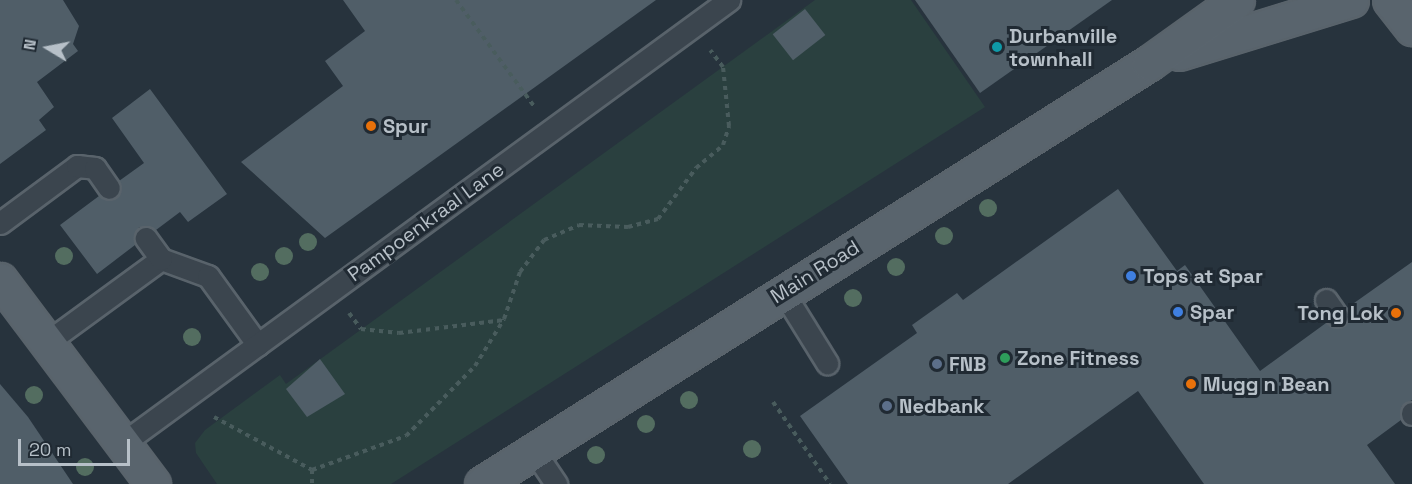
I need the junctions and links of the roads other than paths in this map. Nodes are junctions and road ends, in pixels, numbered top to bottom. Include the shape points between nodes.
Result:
1 (729, 0) edge
2 (1237, 0) edge
3 (1351, 0) edge
4 (1390, 0) edge
5 (1412, 28) edge
6 (1149, 63) junction
7 (109, 188) dead end
8 (0, 224) edge
9 (146, 238) dead end
10 (161, 259) junction
11 (0, 279) edge
12 (783, 292) junction
13 (46, 343) junction
14 (258, 345) junction
15 (827, 363) dead end
16 (123, 443) junction
17 (534, 451) junction
18 (153, 484) edge
19 (482, 484) edge
20 (556, 484) edge

1 - 14 lane, Pampoenkraal Lane
2 - 6 main road
3 - 6 main road
4 - 5 main road
6 - 12 main road, Main Road
7 - 8 lane via 95,168 77,166
9 - 10 lane
10 - 13 lane
10 - 14 lane via 208,276
11 - 13 main road
12 - 15 lane
12 - 17 main road, Main Road
13 - 16 main road
14 - 16 lane, Pampoenkraal Lane
16 - 18 main road
17 - 19 main road, Main Road
17 - 20 lane

